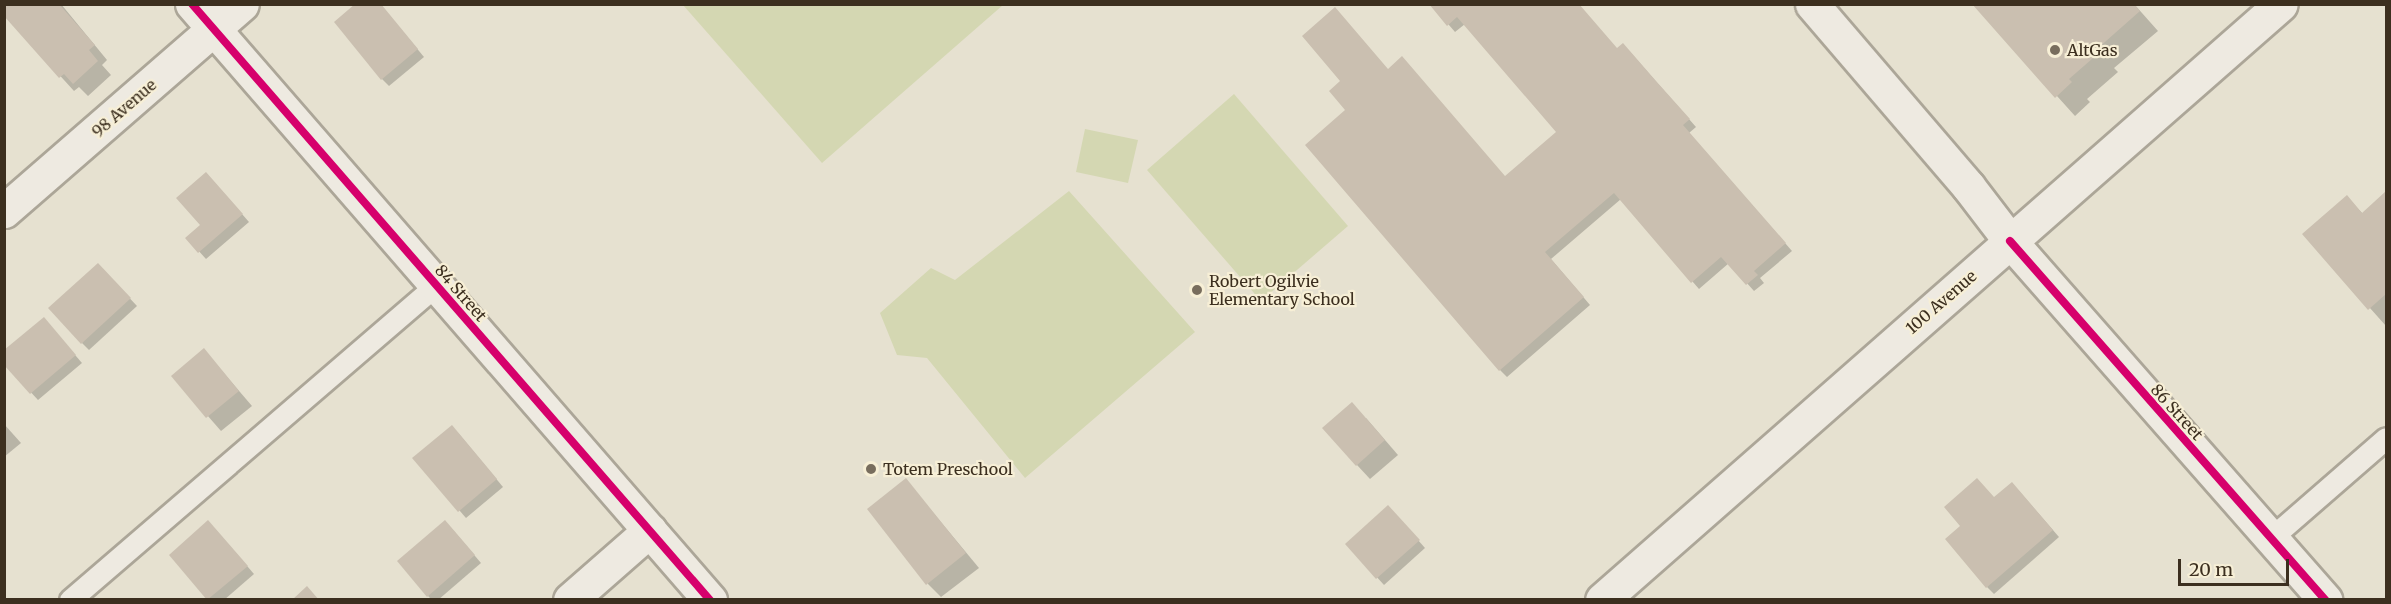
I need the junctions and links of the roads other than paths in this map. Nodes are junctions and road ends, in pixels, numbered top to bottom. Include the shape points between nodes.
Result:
1 (192, 4) edge
2 (242, 4) edge
3 (1812, 4) edge
4 (2281, 4) edge
5 (214, 29) junction
6 (4, 211) edge
7 (2010, 242) junction
8 (436, 285) junction
9 (2386, 438) edge
10 (650, 530) junction
11 (2271, 538) junction
12 (70, 600) edge
13 (570, 600) edge
14 (710, 600) edge
15 (1602, 600) edge
16 (2325, 600) edge

1 - 5 street, 84 Street
2 - 5 street, 98 Avenue
3 - 7 street, 86 Street via 1968,186
4 - 7 street, 100 Avenue
5 - 6 street, 98 Avenue
5 - 8 street, 84 Street
7 - 11 street, 86 Street
7 - 15 street, 100 Avenue
8 - 10 street, 84 Street
8 - 12 lane
9 - 11 lane
10 - 13 street
10 - 14 street, 84 Street
11 - 16 street, 86 Street

